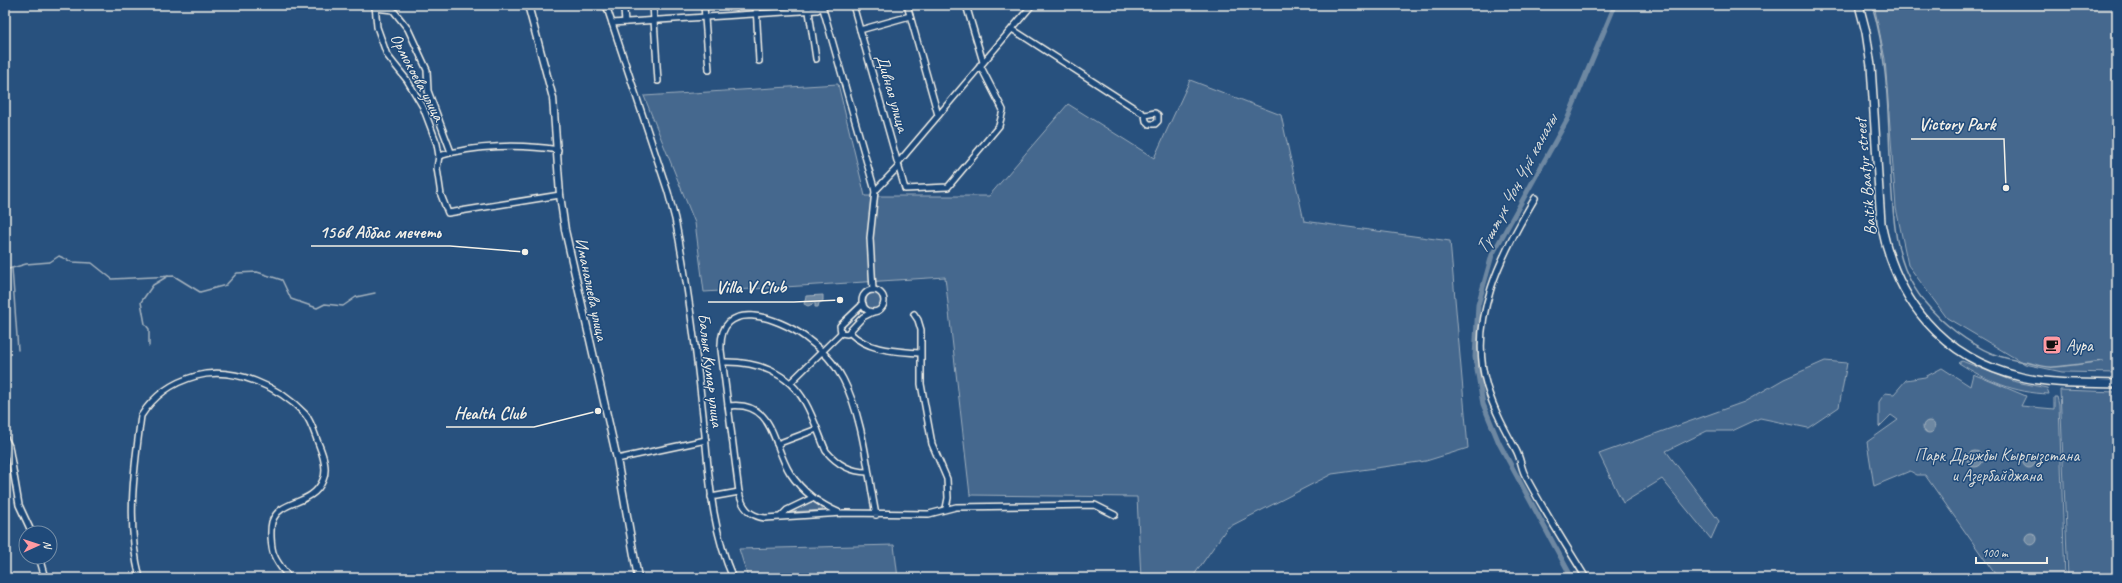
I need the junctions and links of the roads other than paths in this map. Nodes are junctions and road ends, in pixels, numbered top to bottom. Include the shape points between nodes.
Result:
1 (528, 5) edge
2 (606, 5) edge
3 (654, 5) edge
4 (704, 5) edge
5 (756, 5) edge
6 (808, 5) edge
7 (853, 5) edge
8 (906, 5) edge
9 (966, 5) edge
10 (1032, 5) edge
11 (1859, 5) edge
12 (375, 6) edge
13 (822, 6) edge
14 (624, 10) dead end
15 (808, 11) junction
16 (757, 14) junction
17 (910, 16) junction
18 (705, 18) junction
19 (654, 21) junction
20 (625, 22) junction
21 (612, 24) junction
22 (1012, 29) junction
23 (860, 30) junction
24 (816, 59) dead end
25 (760, 61) dead end
26 (982, 64) junction
27 (709, 70) dead end
28 (658, 81) dead end
29 (938, 115) junction
30 (1145, 115) dead end
31 (558, 150) junction
32 (451, 152) junction
33 (440, 156) junction
34 (898, 164) junction
35 (876, 191) junction
36 (560, 195) junction
37 (1535, 198) dead end
38 (873, 290) junction
39 (863, 304) junction
40 (873, 312) junction
41 (914, 314) dead end
42 (841, 333) junction
43 (850, 333) junction
44 (822, 351) junction
45 (920, 353) junction
46 (723, 362) junction
47 (790, 383) junction
48 (2117, 384) edge
49 (728, 406) junction
50 (817, 429) junction
51 (5, 438) edge
52 (706, 440) junction
53 (777, 444) junction
54 (617, 460) junction
55 (867, 472) junction
56 (739, 492) junction
57 (711, 497) junction
58 (812, 498) junction
59 (946, 508) junction
60 (843, 513) junction
61 (876, 515) junction
62 (1115, 515) dead end
63 (781, 516) junction
64 (28, 525) edge
65 (41, 565) edge
66 (45, 578) edge
67 (140, 578) edge
68 (289, 578) edge
69 (638, 578) edge
70 (733, 578) edge
71 (1586, 578) edge

1 - 31 street, Иманалиева улица via 553,98
2 - 21 street, Балык Кумар улица
3 - 19 street
4 - 18 street
5 - 16 street
6 - 15 street
7 - 23 street, Дивная улица
8 - 17 street
9 - 26 street
10 - 22 street
11 - 48 main road, Baitik Baatyr street via 1871,66 1882,223 1894,272 1912,304 1957,348 1994,368 2037,380
12 - 32 street via 393,10 408,29 426,70 428,91
12 - 33 street, Ормокоева улица via 377,27 387,55 407,80 423,107
13 - 15 street via 817,10
13 - 35 street
14 - 20 street
15 - 16 street
15 - 24 street
16 - 18 street
16 - 25 street
17 - 23 street
17 - 29 street
18 - 19 street
18 - 27 street
19 - 20 street
19 - 28 street
20 - 21 street
21 - 52 street, Балык Кумар улица via 675,219
22 - 26 street
22 - 30 street
23 - 34 street, Дивная улица
26 - 29 street
26 - 34 street, Дивная улица via 1004,110 999,126 948,187 905,189
29 - 34 street
31 - 32 street via 512,146
31 - 36 street, Иманалиева улица
32 - 33 street
33 - 36 street, Ормокоева улица via 437,168 441,196 448,213
34 - 35 street
35 - 38 street via 870,238
36 - 54 street, Иманалиева улица via 572,263
37 - 71 street via 1501,259 1495,277 1485,317 1482,339 1483,364 1487,388 1524,473
38 - 39 street via 864,296
38 - 40 street via 880,292 885,301 880,310
39 - 40 street via 866,309
39 - 42 street via 840,326
40 - 43 street via 863,317
41 - 45 street via 921,330
42 - 43 street
42 - 44 street
43 - 45 street via 876,348
44 - 46 street via 804,336 784,325 763,318 745,316 732,319 722,333
44 - 47 street
44 - 55 street via 834,365 850,395 859,426
45 - 59 street via 922,391 932,444 947,479
46 - 47 street via 755,364
46 - 49 street
47 - 50 street via 804,401
49 - 53 street via 743,405 757,410 766,419
49 - 56 street
50 - 53 street
50 - 55 street via 831,458 852,470
51 - 64 street via 19,505
52 - 54 street
52 - 57 street, Балык Кумар улица
53 - 58 street via 790,472
54 - 69 street, Иманалиева улица
55 - 61 street
56 - 57 street
56 - 63 street via 744,506 754,515 765,518
57 - 70 street, Балык Кумар улица via 722,549
58 - 60 street
58 - 63 street via 787,510
59 - 61 street via 929,514
59 - 62 street via 1095,505
60 - 61 street
60 - 63 street
65 - 66 street
67 - 68 street via 134,555 132,500 141,416 162,392 183,380 204,374 224,373 274,389 291,402 306,416 324,458 324,479 313,495 299,503 286,505 272,523 274,555

